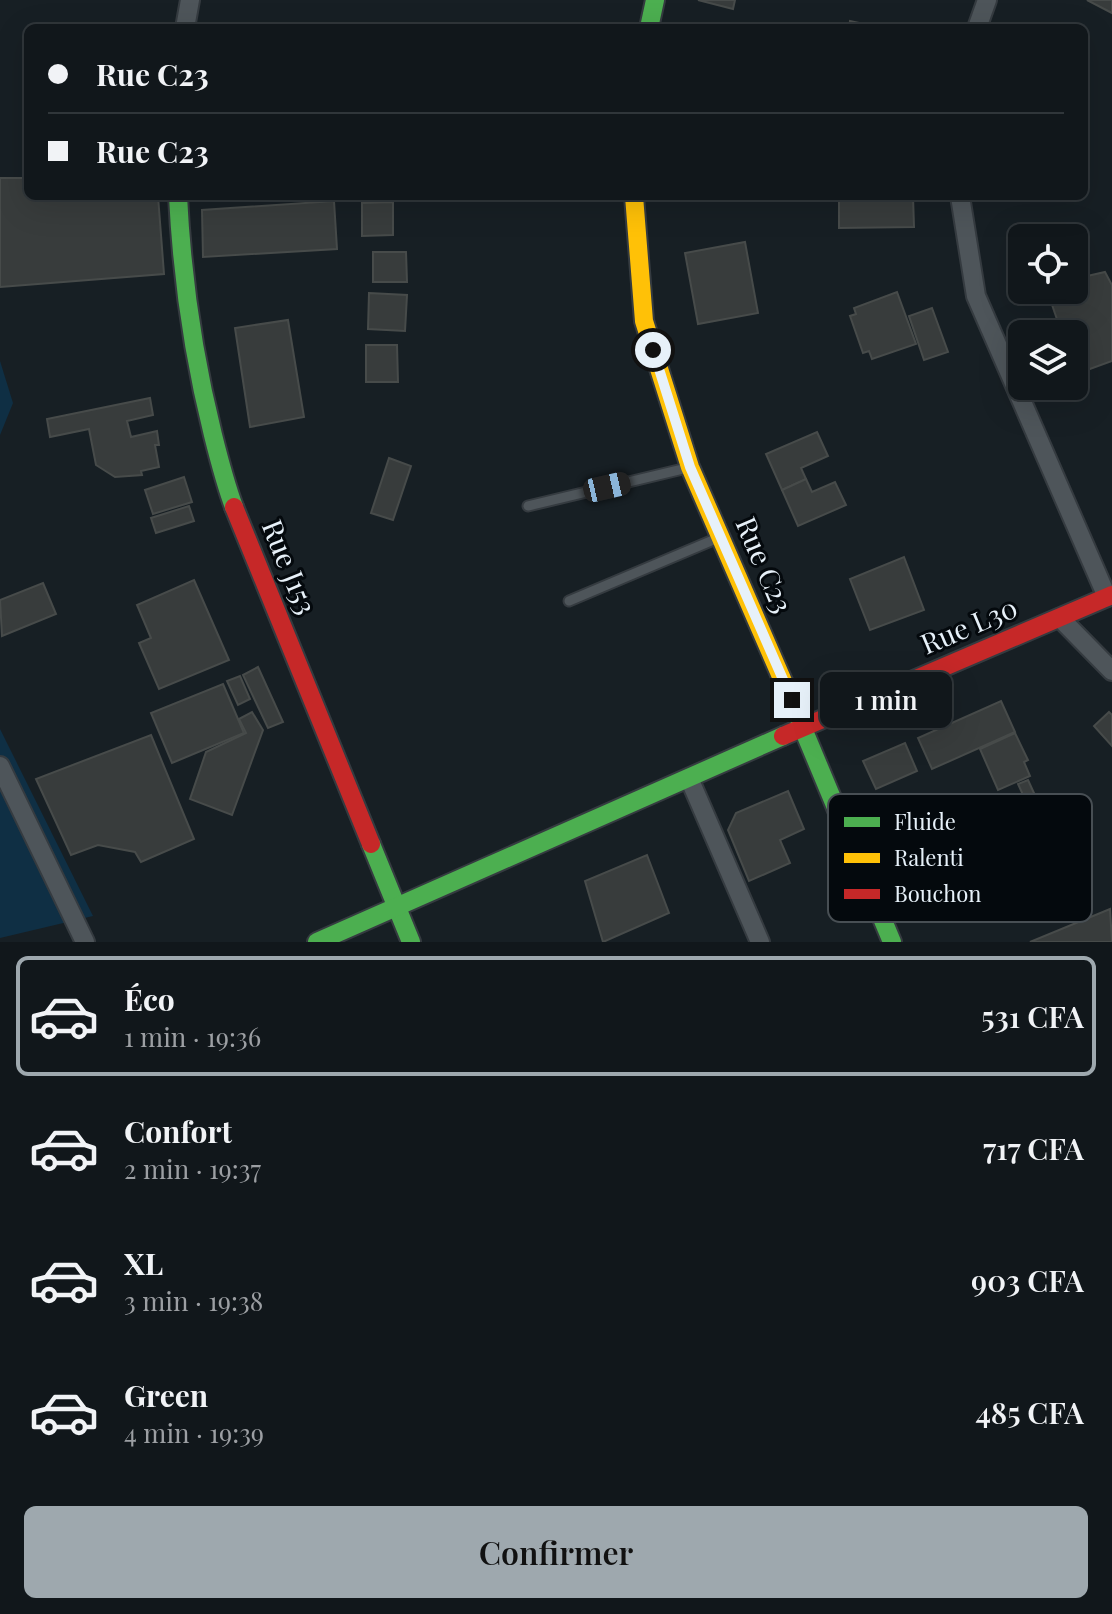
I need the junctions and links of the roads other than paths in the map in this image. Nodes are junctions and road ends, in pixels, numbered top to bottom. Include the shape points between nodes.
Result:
1 (190, 0) edge
2 (655, 0) edge
3 (987, 0) edge
4 (186, 24) edge
5 (650, 24) edge
6 (978, 24) edge
7 (178, 200) edge
8 (634, 200) edge
9 (961, 200) edge
10 (690, 467) junction
11 (528, 506) dead end
12 (721, 537) junction
13 (1110, 596) edge
14 (569, 601) dead end
15 (1060, 618) junction
16 (1112, 671) edge
17 (803, 727) junction
18 (0, 766) edge
19 (689, 778) junction
20 (831, 794) edge
21 (397, 908) junction
22 (884, 922) edge
23 (85, 942) edge
24 (317, 942) edge
25 (411, 942) edge
26 (760, 942) edge
27 (892, 942) edge

1 - 4 street
2 - 5 street
3 - 6 street
7 - 21 street, Rue J153 via 182,274 197,368 227,489
8 - 10 street, Rue C23 via 644,321
9 - 13 street via 976,296
10 - 11 lane
10 - 12 street, Rue C23
12 - 14 lane
12 - 17 street, Rue C23
13 - 15 street, Rue L30
15 - 16 street
15 - 17 street, Rue L30
17 - 19 street, Rue L30
17 - 20 street, Rue C23
18 - 23 street
19 - 21 street, Rue L30
19 - 26 street
21 - 24 street, Rue L30
21 - 25 street, Rue J153
22 - 27 street, Rue C23

